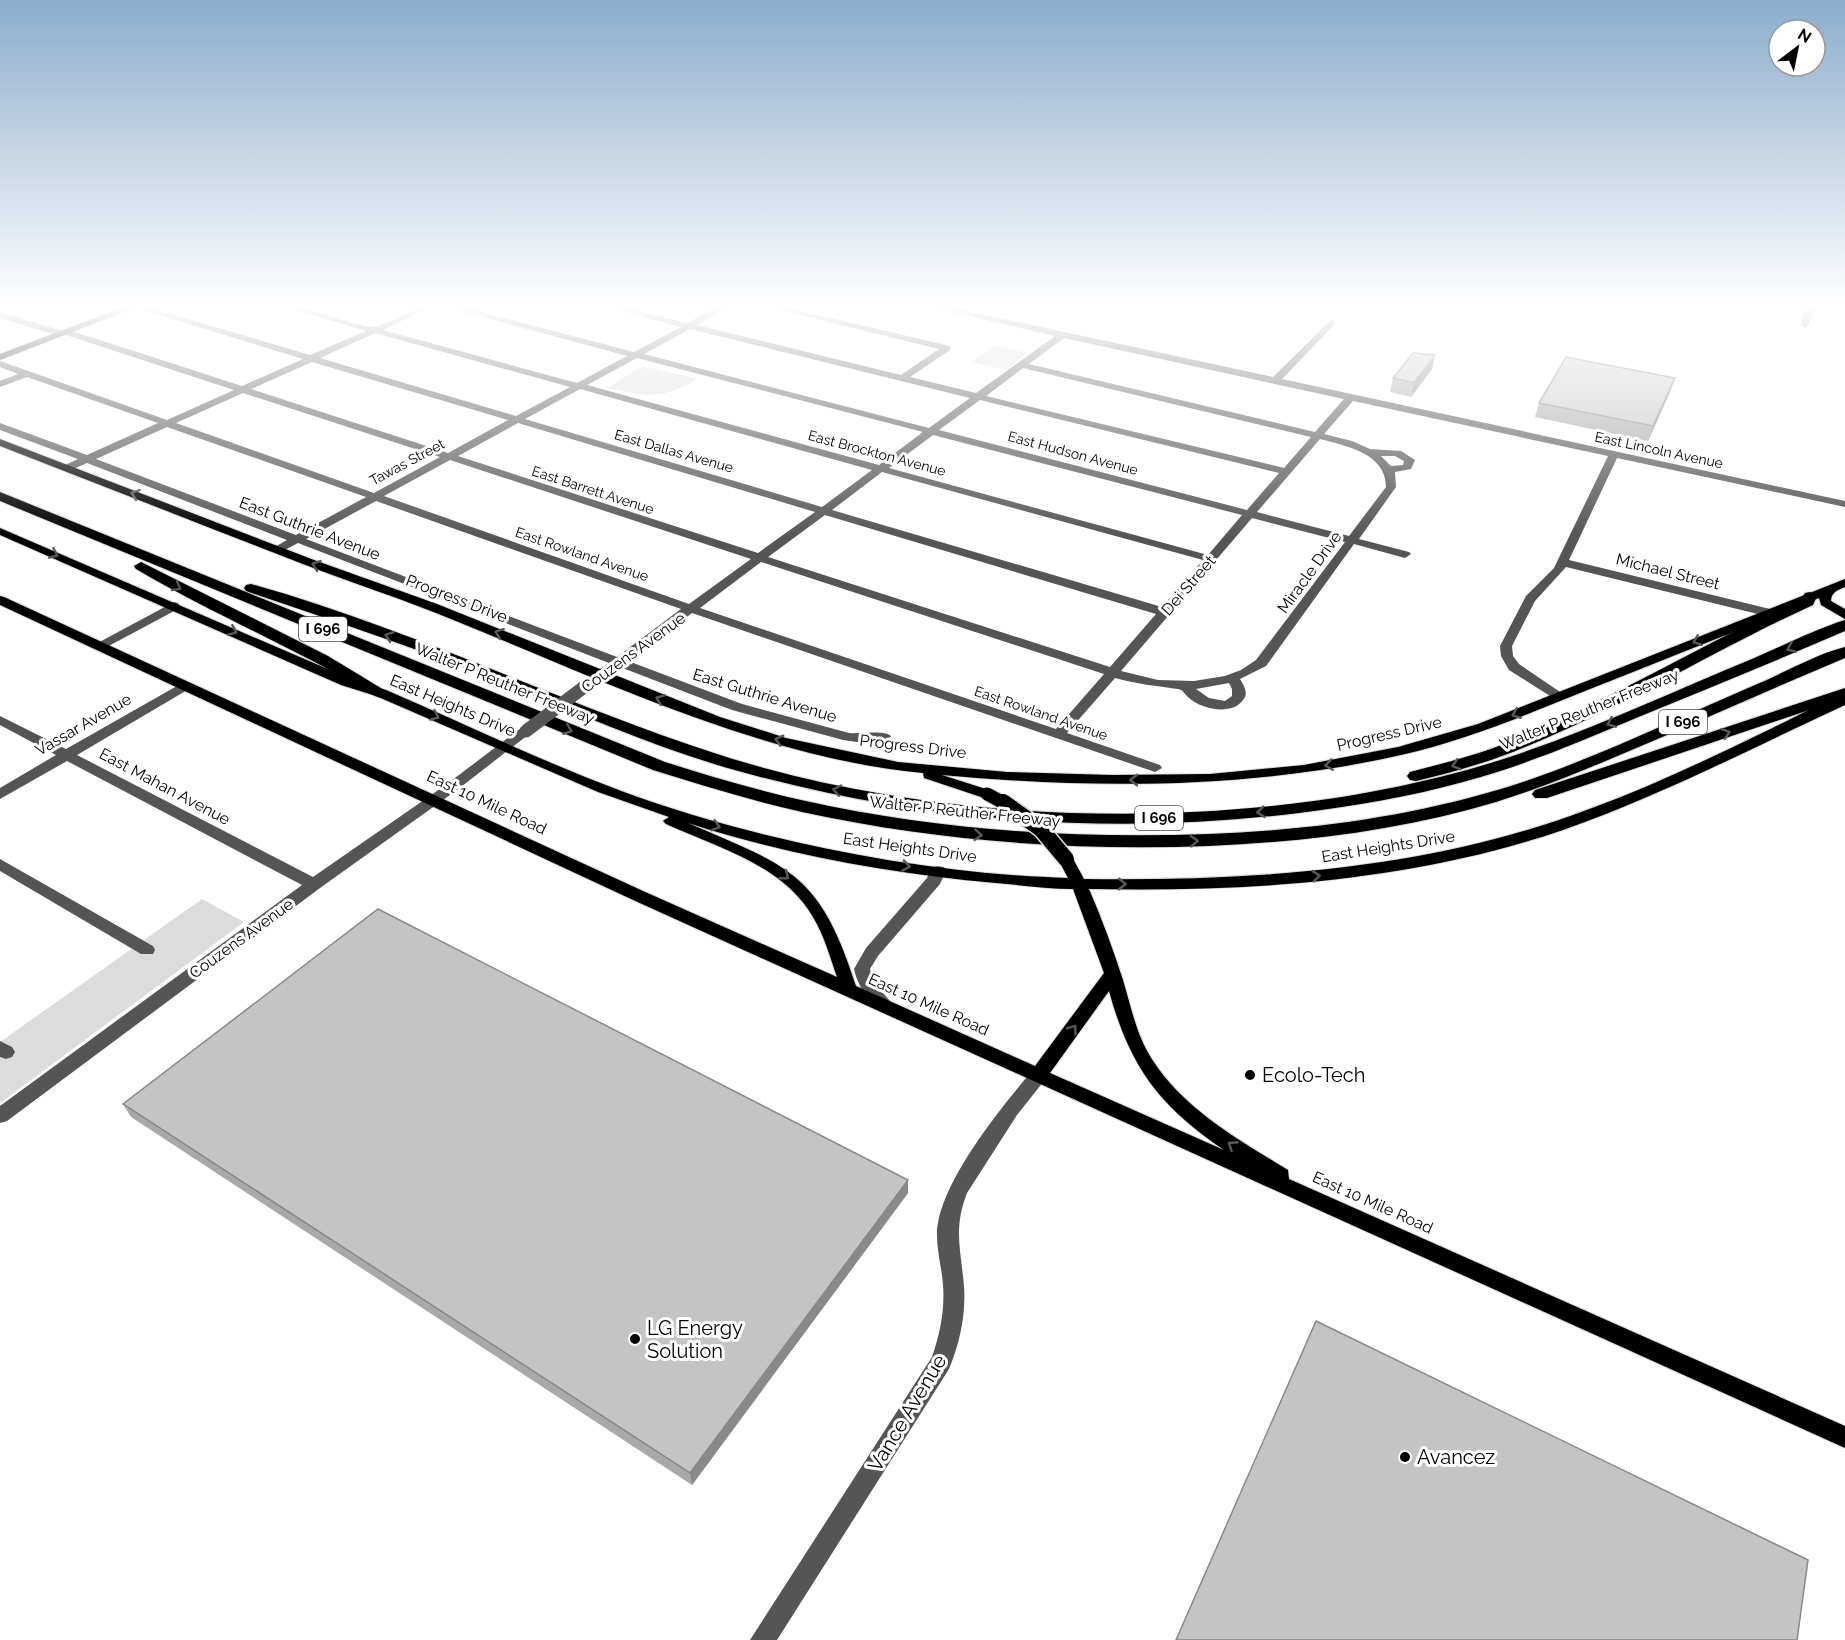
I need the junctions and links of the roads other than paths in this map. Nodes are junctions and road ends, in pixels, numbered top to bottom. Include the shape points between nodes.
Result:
1 (58, 385) edge
2 (225, 385) edge
3 (254, 385) edge
4 (394, 385) edge
5 (574, 385) edge
6 (582, 385) edge
7 (753, 385) edge
8 (931, 385) edge
9 (995, 385) edge
10 (1105, 385) edge
11 (1292, 385) edge
12 (579, 386) junction
13 (242, 390) junction
14 (979, 396) junction
15 (1351, 397) junction
16 (515, 421) junction
17 (168, 423) junction
18 (0, 426) edge
19 (932, 430) junction
20 (1318, 435) junction
21 (0, 442) edge
22 (1369, 452) junction
23 (1614, 454) junction
24 (447, 457) junction
25 (86, 459) junction
26 (67, 468) junction
27 (881, 468) junction
28 (1389, 470) junction
29 (1286, 472) junction
30 (0, 496) edge
31 (375, 497) junction
32 (1845, 504) edge
33 (824, 510) junction
34 (1250, 514) junction
35 (73, 527) junction
36 (0, 531) edge
37 (296, 540) junction
38 (1353, 540) junction
39 (277, 550) junction
40 (132, 552) junction
41 (1405, 554) dead end
42 (758, 559) junction
43 (1211, 559) junction
44 (1562, 562) junction
45 (1845, 583) edge
46 (1831, 588) junction
47 (1810, 596) junction
48 (0, 600) edge
49 (174, 606) junction
50 (692, 609) junction
51 (1164, 612) junction
52 (1766, 612) junction
53 (1839, 612) edge
54 (1845, 626) edge
55 (98, 646) junction
56 (1845, 652) edge
57 (619, 663) junction
58 (1112, 673) junction
59 (603, 675) junction
60 (1233, 678) junction
61 (1185, 685) junction
62 (184, 686) junction
63 (381, 693) junction
64 (1845, 693) edge
65 (1558, 697) junction
66 (1845, 700) edge
67 (0, 720) edge
68 (1058, 735) junction
69 (884, 736) dead end
70 (506, 747) junction
71 (67, 755) junction
72 (898, 766) junction
73 (1155, 768) dead end
74 (0, 794) edge
75 (620, 796) junction
76 (433, 800) junction
77 (1290, 809) junction
78 (1263, 837) junction
79 (0, 864) edge
80 (938, 871) junction
81 (1078, 883) junction
82 (314, 884) junction
83 (147, 950) dead end
84 (1112, 974) junction
85 (849, 990) junction
86 (886, 1007) junction
87 (1038, 1076) junction
88 (0, 1116) edge
89 (1316, 1199) junction
90 (1845, 1437) edge
91 (763, 1640) edge

1 - 17 street, East Rowland Avenue
2 - 13 street, East Barrett Avenue
3 - 13 street
4 - 16 street, East Dallas Avenue
5 - 12 street, East Brockton Avenue
6 - 12 street, Tawas Street
7 - 19 street, East Hudson Avenue
8 - 14 street
9 - 14 street, Couzens Avenue
10 - 20 street
11 - 15 street, East Lincoln Avenue
12 - 16 street, Tawas Street
12 - 27 street, East Brockton Avenue
13 - 17 street
13 - 24 street, East Barrett Avenue
14 - 19 street, Couzens Avenue
14 - 29 street
15 - 20 street, Dei Street
15 - 23 street, East Lincoln Avenue
16 - 24 street, Tawas Street
16 - 33 street, East Dallas Avenue
17 - 25 street
17 - 31 street, East Rowland Avenue
18 - 25 street, East Guthrie Avenue
19 - 27 street, Couzens Avenue
19 - 34 street, East Hudson Avenue
20 - 22 street
20 - 29 street, Dei Street
21 - 26 main road, Progress Drive
22 - 28 street
22 - 28 street via 1397,453 1410,460 1407,466
23 - 32 street, East Lincoln Avenue
23 - 44 street
24 - 31 street, Tawas Street
24 - 42 street, East Barrett Avenue
25 - 26 street
25 - 37 street, East Guthrie Avenue
39 -> 26 main road, Progress Drive
27 - 33 street, Couzens Avenue
27 - 43 street, East Brockton Avenue
28 - 38 street, Miracle Drive via 1390,490
29 - 34 street, Dei Street
30 - 35 highway, Walter P Reuther Freeway / I 696
31 - 37 street, Tawas Street
31 - 50 street, East Rowland Avenue
33 - 42 street, Couzens Avenue
33 - 51 street, East Dallas Avenue
34 - 38 street, East Hudson Avenue
34 - 43 street, Dei Street
35 - 40 highway, Walter P Reuther Freeway / I 696
77 -> 35 highway, Walter P Reuther Freeway / I 696 via 1202,818 1051,817 859,794 755,770 695,752 464,662
36 -> 49 main road, East Heights Drive
37 - 39 street, Tawas Street
37 - 57 street, East Guthrie Avenue
38 - 41 street, East Hudson Avenue
38 - 60 street, Miracle Drive via 1267,658
59 -> 39 main road, Progress Drive
40 -> 63 highway via 141,567
40 -> 78 highway, Walter P Reuther Freeway / I 696 via 649,762 771,800 869,821 1037,840 1148,843
42 - 50 street, Couzens Avenue
42 - 58 street, East Barrett Avenue
43 - 51 street, Dei Street
44 - 52 street, Michael Street
44 - 65 street via 1553,578 1530,599 1506,651 1514,667
45 - 46 main road, Progress Drive
46 - 47 main road, Progress Drive
46 - 53 main road via 1825,599
47 - 52 main road, Progress Drive
47 -> 77 highway via 1808,602 1767,619 1563,725 1515,745
48 - 55 main road, East 10 Mile Road
49 - 55 street
49 -> 63 main road, East Heights Drive via 346,682
50 - 57 street, Couzens Avenue
50 - 68 street, East Rowland Avenue
51 - 58 street, Dei Street
52 -> 65 main road, Progress Drive
54 -> 77 highway, Walter P Reuther Freeway / I 696 via 1498,766 1430,785
55 - 62 main road, East 10 Mile Road
56 - 78 highway, Walter P Reuther Freeway / I 696 via 1570,771 1519,789 1407,817
57 - 59 street, Couzens Avenue
57 - 69 street, East Guthrie Avenue via 788,722 857,738
58 - 61 street, Miracle Drive via 1149,683
58 - 68 street, Dei Street
59 - 70 street, Couzens Avenue, bridge
72 -> 59 main road, Progress Drive via 756,733
60 - 61 street, Miracle Drive
60 - 61 street via 1240,695 1228,705 1202,702
62 - 71 street, Vassar Avenue
62 - 76 main road, East 10 Mile Road
63 -> 70 main road, East Heights Drive
78 -> 64 highway via 1352,837 1475,814
65 -> 72 main road, Progress Drive via 1484,727 1422,746 1266,773 1078,780
81 -> 66 main road, East Heights Drive via 1158,885 1282,879 1386,867 1472,850 1602,810
67 - 71 street, East Mahan Avenue
68 - 73 street, East Rowland Avenue
70 - 75 main road, East Heights Drive
70 - 76 street, Couzens Avenue
71 - 74 street, Vassar Avenue
71 - 82 street, East Mahan Avenue
72 - 81 main road, bridge via 987,794 1029,819 1050,838
75 -> 80 main road, East Heights Drive via 784,844
75 -> 85 main road via 762,861 788,878 813,903 826,924
76 - 82 street, Couzens Avenue
76 - 85 main road, East 10 Mile Road
79 - 83 street
80 - 81 main road, East Heights Drive
80 - 86 street via 862,969 865,982
81 - 84 main road
82 - 88 street, Couzens Avenue
87 -> 84 main road
89 -> 84 main road via 1214,1134 1164,1088 1130,1035
85 - 86 main road, East 10 Mile Road
86 - 87 main road, East 10 Mile Road
87 - 89 main road, East 10 Mile Road
87 - 91 street, Vance Avenue via 1010,1110 951,1204 945,1234 954,1303 947,1346 940,1362
89 - 90 main road, East 10 Mile Road

